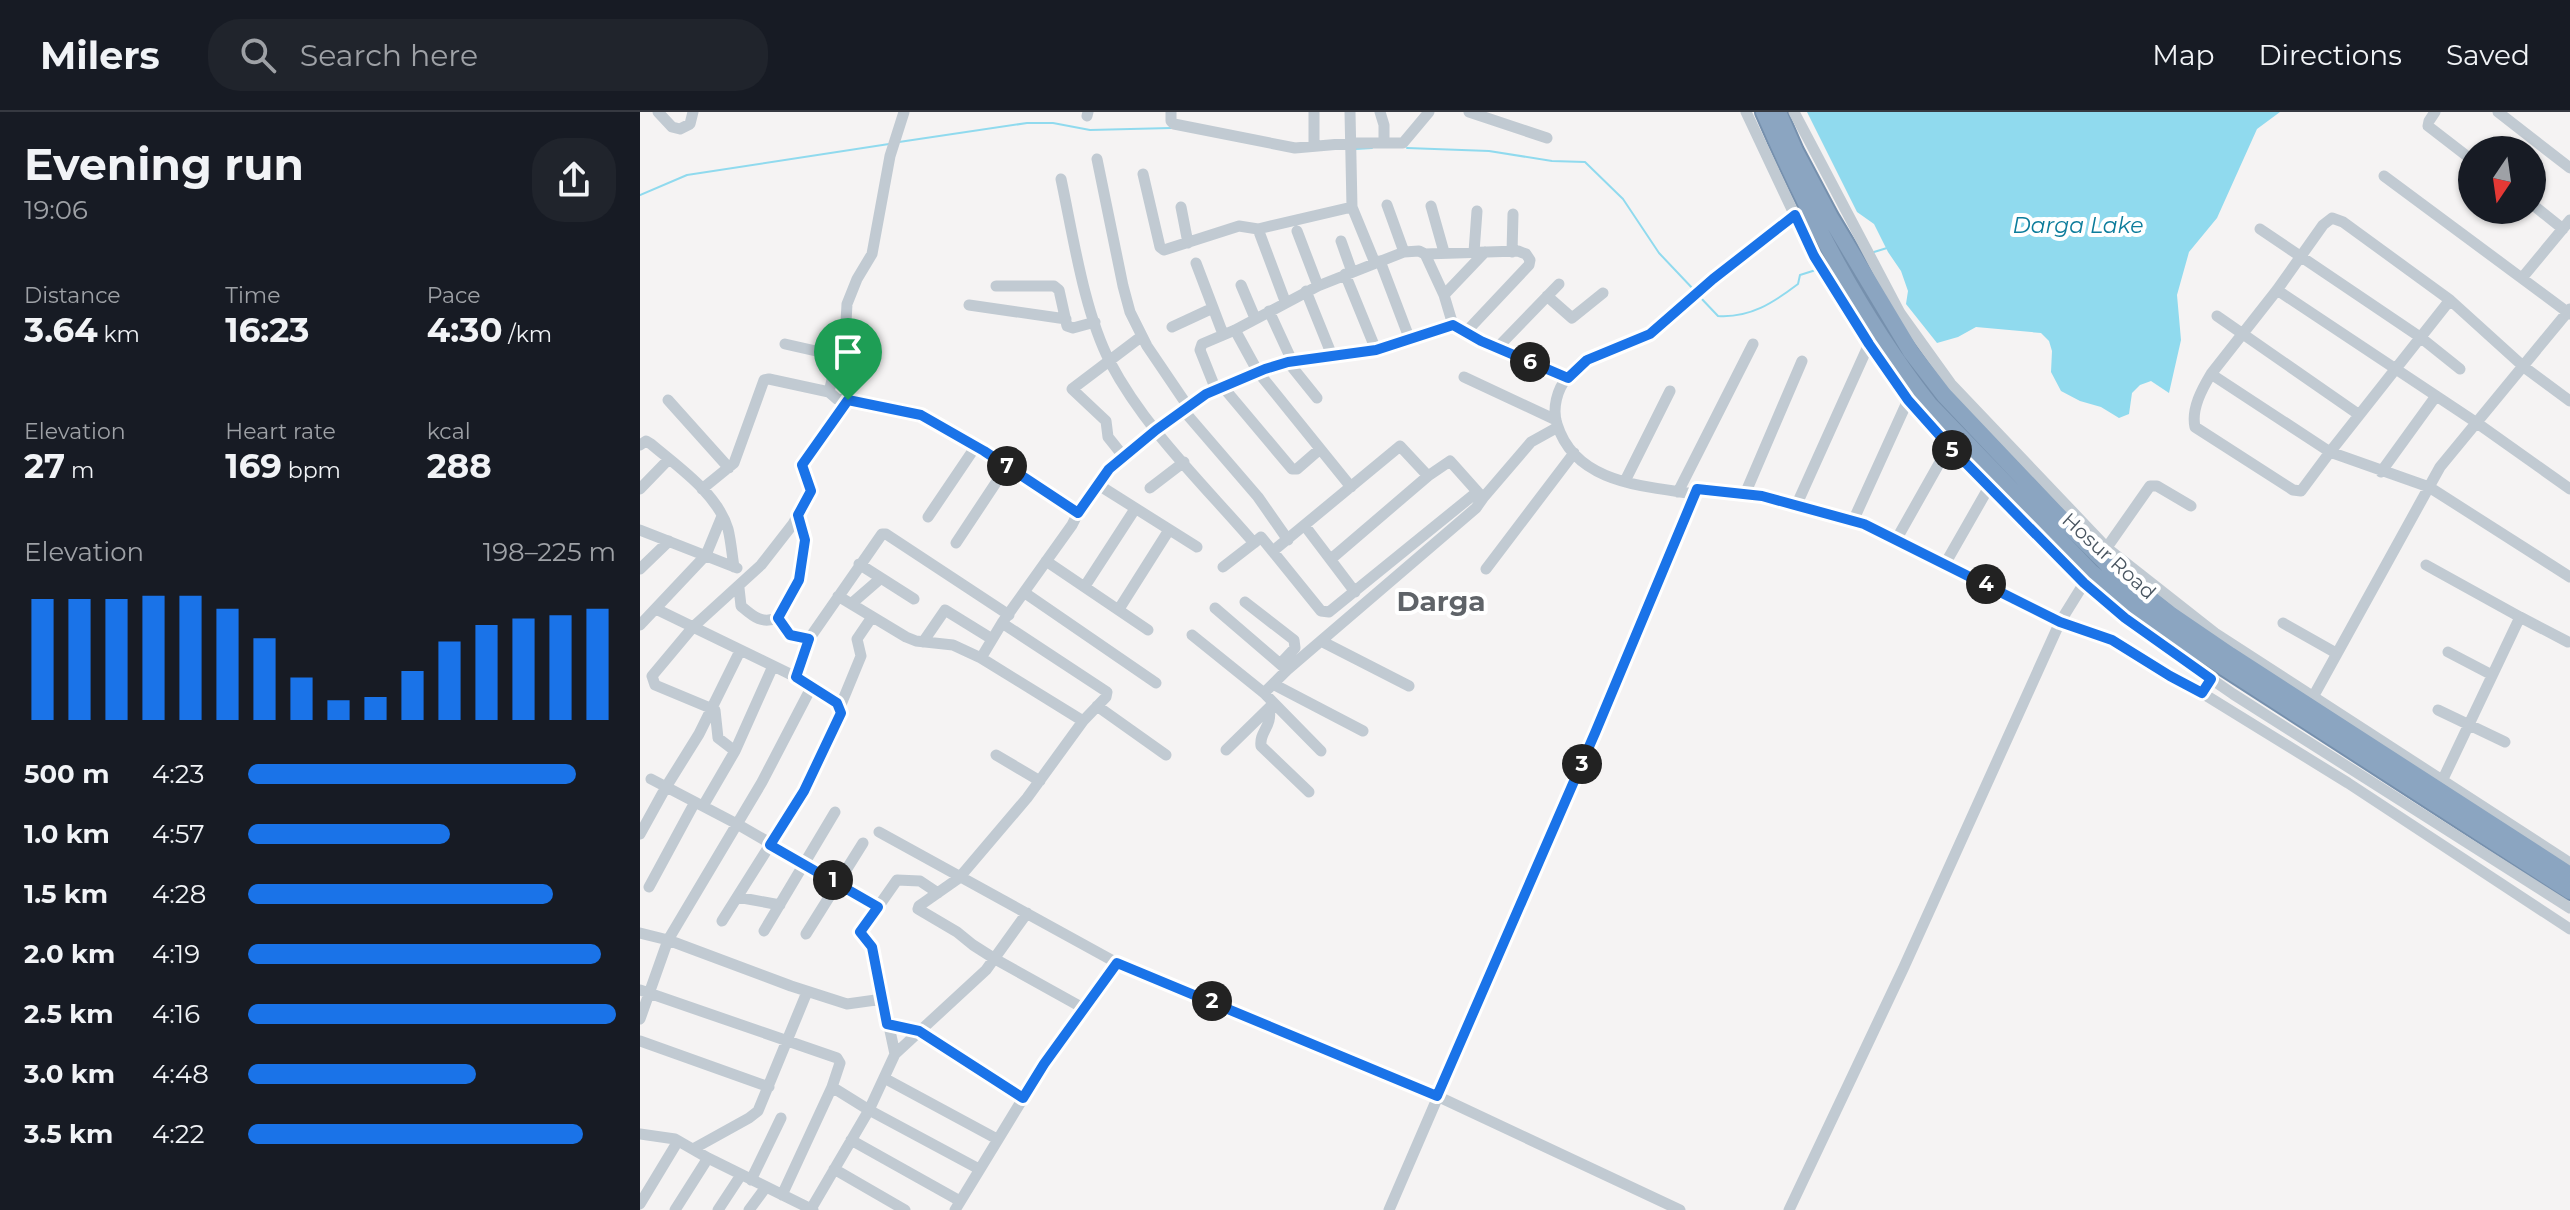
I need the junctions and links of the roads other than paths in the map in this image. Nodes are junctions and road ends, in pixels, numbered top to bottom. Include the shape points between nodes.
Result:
1 (658, 112) edge
2 (693, 112) edge
3 (1171, 112) edge
4 (1314, 112) edge
5 (1350, 112) edge
6 (1380, 112) edge
7 (1429, 112) edge
8 (1469, 112) edge
9 (1746, 112) edge
10 (1764, 112) edge
11 (1778, 112) edge
12 (1794, 112) edge
13 (2435, 112) edge
14 (2498, 112) edge
15 (904, 114) edge
16 (1547, 138) dead end
17 (1384, 142) junction
18 (1314, 146) junction
19 (1352, 149) junction
20 (2458, 149) edge
21 (1097, 159) dead end
22 (2570, 168) edge
23 (1143, 174) dead end
24 (2384, 176) dead end
25 (1061, 179) dead end
26 (1387, 205) dead end
27 (1431, 206) dead end
28 (1181, 207) dead end
29 (1352, 207) junction
30 (1477, 211) dead end
31 (2546, 212) edge
32 (1513, 214) dead end
33 (1795, 215) junction
34 (2566, 224) edge
35 (1258, 229) junction
36 (2260, 229) dead end
37 (1297, 231) dead end
38 (1851, 238) junction
39 (1341, 241) dead end
40 (1188, 243) junction
41 (1404, 252) junction
42 (1444, 252) junction
43 (1480, 252) junction
44 (1512, 252) junction
45 (1821, 252) junction
46 (1425, 254) junction
47 (2302, 257) junction
48 (1378, 262) junction
49 (1196, 263) dead end
50 (1348, 273) junction
51 (1835, 277) junction
52 (2522, 278) junction
53 (1559, 284) dead end
54 (1241, 285) dead end
55 (996, 286) dead end
56 (1318, 286) junction
57 (2277, 290) junction
58 (1306, 291) junction
59 (1603, 293) dead end
60 (1444, 295) junction
61 (1547, 296) junction
62 (2450, 300) junction
63 (1285, 301) junction
64 (969, 305) dead end
65 (1213, 308) junction
66 (1269, 311) junction
67 (2569, 312) edge
68 (2217, 316) dead end
69 (1255, 318) junction
70 (1066, 319) junction
71 (1095, 322) junction
72 (1453, 325) junction
73 (1172, 327) dead end
74 (1235, 330) junction
75 (1465, 333) junction
76 (1223, 334) junction
77 (2242, 335) junction
78 (1142, 336) junction
79 (2420, 337) junction
80 (1410, 340) junction
81 (785, 344) dead end
82 (1753, 344) dead end
83 (1869, 344) junction
84 (1497, 348) junction
85 (1376, 350) junction
86 (838, 356) junction
87 (1333, 358) junction
88 (1109, 361) junction
89 (1802, 361) dead end
90 (1290, 362) junction
91 (2524, 367) junction
92 (2396, 369) junction
93 (2460, 369) dead end
94 (1258, 372) junction
95 (2211, 374) junction
96 (1464, 377) dead end
97 (1568, 378) junction
98 (1220, 389) junction
99 (1670, 391) dead end
100 (829, 392) junction
101 (2436, 396) junction
102 (1317, 398) dead end
103 (668, 400) dead end
104 (848, 400) junction
105 (1908, 400) junction
106 (2570, 401) edge
107 (1187, 409) junction
108 (2358, 414) junction
109 (2477, 423) junction
110 (1557, 424) junction
111 (1156, 430) junction
112 (640, 445) edge
113 (976, 446) junction
114 (1949, 446) junction
115 (1320, 449) junction
116 (2330, 452) junction
117 (1574, 453) junction
118 (1124, 457) junction
119 (669, 459) junction
120 (1184, 462) junction
121 (1007, 466) junction
122 (729, 468) junction
123 (2381, 472) junction
124 (1428, 476) junction
125 (1625, 481) junction
126 (1097, 484) junction
127 (1351, 487) junction
128 (1989, 487) junction
129 (2429, 487) junction
130 (1150, 488) dead end
131 (640, 489) edge
132 (702, 489) junction
133 (2570, 489) edge
134 (1678, 492) junction
135 (1695, 494) junction
136 (1745, 494) junction
137 (1480, 495) junction
138 (1796, 506) junction
139 (2191, 506) dead end
140 (1135, 509) junction
141 (1078, 513) junction
142 (798, 515) junction
143 (722, 516) junction
144 (928, 517) dead end
145 (1853, 521) junction
146 (1305, 526) junction
147 (640, 530) edge
148 (1169, 530) junction
149 (1288, 540) junction
150 (1896, 540) junction
151 (669, 541) junction
152 (956, 543) dead end
153 (1254, 543) junction
154 (1197, 547) dead end
155 (1273, 551) junction
156 (706, 555) junction
157 (1331, 559) junction
158 (1046, 561) junction
159 (859, 564) junction
160 (1945, 564) junction
161 (2095, 565) junction
162 (2426, 565) dead end
163 (734, 567) junction
164 (1223, 567) dead end
165 (640, 569) edge
166 (1486, 569) dead end
167 (752, 575) junction
168 (2570, 577) edge
169 (881, 578) junction
170 (1085, 586) junction
171 (739, 588) junction
172 (1355, 592) junction
173 (1025, 593) junction
174 (838, 596) junction
175 (914, 599) dead end
176 (1245, 602) dead end
177 (851, 604) junction
178 (1215, 608) dead end
179 (656, 609) junction
180 (1119, 609) junction
181 (872, 617) junction
182 (2520, 617) junction
183 (778, 618) junction
184 (1006, 619) junction
185 (2060, 622) junction
186 (2283, 623) dead end
187 (640, 625) edge
188 (693, 627) junction
189 (1148, 630) dead end
190 (1192, 635) dead end
191 (809, 639) junction
192 (992, 639) junction
193 (1321, 641) junction
194 (923, 642) junction
195 (2568, 642) dead end
196 (740, 651) junction
197 (2448, 652) dead end
198 (2336, 653) junction
199 (981, 658) junction
200 (773, 666) junction
201 (1284, 667) junction
202 (2492, 675) junction
203 (796, 677) junction
204 (2211, 679) junction
205 (1156, 683) dead end
206 (812, 686) junction
207 (1409, 686) dead end
208 (1268, 688) junction
209 (2202, 693) junction
210 (2313, 697) junction
211 (1097, 706) junction
212 (1271, 706) junction
213 (712, 707) junction
214 (840, 707) junction
215 (2438, 710) dead end
216 (1083, 721) junction
217 (2467, 724) junction
218 (1363, 731) dead end
219 (2505, 742) dead end
220 (1226, 750) dead end
221 (735, 751) junction
222 (1321, 751) dead end
223 (996, 755) dead end
224 (1166, 755) dead end
225 (651, 779) dead end
226 (2443, 779) junction
227 (1040, 781) junction
228 (666, 787) junction
229 (1309, 792) dead end
230 (699, 804) junction
231 (835, 812) dead end
232 (737, 824) junction
233 (879, 832) dead end
234 (640, 834) edge
235 (863, 843) dead end
236 (770, 845) junction
237 (804, 863) junction
238 (2570, 863) edge
239 (2570, 875) edge
240 (959, 878) junction
241 (837, 882) junction
242 (649, 887) dead end
243 (2570, 891) edge
244 (938, 893) junction
245 (737, 897) junction
246 (780, 905) junction
247 (878, 907) junction
248 (2570, 908) edge
249 (1027, 913) junction
250 (722, 921) dead end
251 (2570, 929) edge
252 (764, 931) dead end
253 (640, 933) edge
254 (806, 934) dead end
255 (668, 940) junction
256 (995, 959) junction
257 (1117, 963) junction
258 (645, 991) edge
259 (807, 992) junction
260 (883, 999) junction
261 (1083, 1008) junction
262 (640, 1019) edge
263 (887, 1024) junction
264 (919, 1031) junction
265 (640, 1041) edge
266 (787, 1041) junction
267 (895, 1054) junction
268 (884, 1078) junction
269 (769, 1087) junction
270 (832, 1087) junction
271 (1437, 1096) junction
272 (1023, 1098) junction
273 (869, 1110) junction
274 (781, 1118) dead end
275 (640, 1134) edge
276 (997, 1139) junction
277 (851, 1140) junction
278 (678, 1141) junction
279 (693, 1149) junction
280 (708, 1158) junction
281 (834, 1169) junction
282 (979, 1169) junction
283 (746, 1178) junction
284 (766, 1187) junction
285 (782, 1195) junction
286 (640, 1204) edge
287 (958, 1206) edge
288 (798, 1207) edge
289 (675, 1210) edge
290 (718, 1210) edge
291 (749, 1210) edge
292 (812, 1210) edge
293 (905, 1210) edge
294 (1389, 1210) edge
295 (1680, 1210) edge
296 (1789, 1210) edge

1 - 2 street via 680,129 690,124
3 - 18 street via 1174,124 1287,147
4 - 18 street
5 - 19 street
6 - 17 street
7 - 17 street via 1403,143
8 - 16 street
9 - 33 street
10 - 45 highway, Hosur Road
11 - 38 highway, Hosur Road via 1795,151
12 - 38 street
13 - 20 street via 2428,126
14 - 22 street
15 - 86 street via 890,156 872,254 847,304
17 - 19 street
18 - 19 street
19 - 29 street
21 - 78 street via 1123,286
23 - 40 street via 1160,247 1168,250
24 - 52 street
25 - 71 street
26 - 41 street
27 - 42 street
28 - 40 street
29 - 35 street
29 - 48 street
30 - 43 street
31 - 34 street
32 - 44 street
33 - 45 street
33 - 97 street via 1650,334 1587,360
34 - 52 street
35 - 40 street via 1239,226
35 - 63 street
36 - 47 street
37 - 56 street
38 - 161 highway, Hosur Road via 1911,352
39 - 50 street
41 - 46 street
41 - 48 street
42 - 43 street
42 - 46 street
43 - 44 street
43 - 60 street
44 - 75 street via 1526,254 1529,265
45 - 51 highway, Hosur Road
46 - 60 street
47 - 57 street
47 - 62 street via 2323,225 2337,218
47 - 79 street
48 - 50 street
48 - 80 street
49 - 65 street
50 - 56 street
50 - 85 street
51 - 83 street
51 - 161 highway, Hosur Road via 1929,404
52 - 67 street
53 - 61 street
54 - 69 street
55 - 70 street via 1058,287
56 - 58 street
57 - 77 street
57 - 92 street
58 - 63 street
58 - 87 street
59 - 61 street via 1572,318
60 - 72 street
61 - 84 street
62 - 79 street
62 - 91 street
63 - 66 street
64 - 70 street
65 - 73 street
65 - 76 street
66 - 69 street
66 - 90 street
67 - 91 street
68 - 77 street
69 - 74 street
70 - 71 street via 1073,328
71 - 88 street
72 - 75 street
72 - 80 street
74 - 76 street
74 - 94 street
75 - 84 street
76 - 98 street via 1200,346
77 - 95 street
77 - 108 street
78 - 88 street
78 - 107 street
79 - 92 street
79 - 93 street
80 - 85 street
81 - 86 street
82 - 134 street
83 - 105 street
83 - 138 street
84 - 97 street
85 - 87 street
86 - 100 street
87 - 90 street
88 - 111 street
88 - 118 street via 1072,389 1106,421 1108,437
89 - 136 street
90 - 94 street
90 - 102 street
91 - 106 street
91 - 109 street
92 - 101 street
92 - 108 street
94 - 98 street
94 - 115 street
95 - 116 street
95 - 116 street via 2199,396 2193,422 2198,430 2297,492
96 - 110 street
97 - 110 street via 1555,403
98 - 107 street
98 - 115 street via 1292,469
99 - 125 street
100 - 104 street
100 - 122 street via 764,380
101 - 109 street
101 - 123 street
103 - 122 street
104 - 113 street via 921,415
104 - 142 street via 802,465 811,491
105 - 114 street
105 - 145 street
107 - 111 street
107 - 149 street
108 - 116 street
109 - 129 street
109 - 133 street
110 - 117 street
110 - 137 street via 1531,442
111 - 118 street
111 - 120 street
112 - 119 street via 646,441
113 - 121 street
113 - 144 street
114 - 128 street
114 - 150 street
115 - 127 street
116 - 123 street
117 - 125 street via 1601,475
117 - 166 street
118 - 126 street
119 - 131 street
119 - 132 street
120 - 130 street
120 - 153 street
121 - 141 street
121 - 152 street
122 - 132 street
123 - 129 street
124 - 127 street via 1400,446
124 - 137 street via 1450,461
124 - 157 street
125 - 134 street
126 - 140 street
126 - 141 street
127 - 146 street
128 - 160 street
128 - 161 street
129 - 168 street
129 - 198 street
132 - 143 street
134 - 135 street
135 - 136 street via 1697,489
135 - 271 street
136 - 138 street
137 - 172 street
137 - 193 street via 1476,508
138 - 145 street
139 - 161 street via 2157,486 2147,488
140 - 148 street
140 - 170 street
141 - 158 street
142 - 167 street
142 - 183 street via 805,540 799,580
143 - 156 street
143 - 163 street
145 - 150 street
146 - 149 street
146 - 157 street
147 - 151 street
148 - 154 street
148 - 180 street
149 - 155 street
150 - 160 street
151 - 156 street
151 - 165 street
153 - 155 street via 1261,537
153 - 164 street
155 - 172 street via 1323,612
156 - 163 street
156 - 179 street
157 - 172 street
158 - 170 street
158 - 173 street
159 - 169 street
159 - 174 street
159 - 184 street via 878,536 886,534
160 - 185 street
161 - 185 street
161 - 204 street via 2125,618
161 - 210 street
161 - 239 highway, Hosur Road
161 - 243 highway, Hosur Road via 2157,624
162 - 182 street
163 - 167 street
167 - 171 street
169 - 175 street
169 - 177 street
170 - 180 street
171 - 183 street via 741,606 757,619
171 - 188 street
173 - 184 street
173 - 205 street
174 - 177 street
174 - 191 street
176 - 201 street via 1294,640
177 - 181 street
178 - 201 street
179 - 187 street
179 - 188 street
180 - 189 street
181 - 194 street
181 - 214 street via 857,639 861,656
182 - 195 street
182 - 202 street
183 - 191 street via 790,635
184 - 192 street
184 - 211 street via 1107,692
185 - 209 street via 2112,640
185 - 296 street
186 - 198 street
188 - 196 street
188 - 213 street via 652,681 674,695
190 - 208 street
191 - 203 street
192 - 194 street via 945,610
192 - 199 street
193 - 201 street
193 - 207 street
194 - 199 street via 953,645
196 - 200 street
196 - 213 street
197 - 202 street
198 - 210 street
199 - 216 street
200 - 203 street
200 - 221 street
201 - 208 street
202 - 217 street
203 - 206 street
204 - 209 street
204 - 248 street
206 - 214 street
206 - 232 street
208 - 212 street
208 - 218 street
209 - 251 street
210 - 226 street
211 - 216 street
211 - 224 street
212 - 220 street
212 - 222 street
212 - 229 street via 1261,746
213 - 221 street via 718,738
213 - 228 street
214 - 236 street via 804,791
215 - 217 street
216 - 227 street
217 - 219 street
217 - 226 street
221 - 230 street
223 - 227 street
225 - 228 street
226 - 238 street
227 - 240 street
228 - 230 street
228 - 234 street
230 - 232 street
230 - 242 street
231 - 237 street
232 - 236 street
232 - 255 street
233 - 240 street
235 - 241 street
236 - 237 street
236 - 245 street
237 - 241 street
237 - 246 street
240 - 244 street
240 - 249 street
241 - 247 street
241 - 254 street
244 - 247 street via 920,881 899,880
244 - 256 street via 919,911
245 - 246 street
245 - 250 street
246 - 252 street
247 - 260 street via 860,932 872,947
249 - 256 street
249 - 257 street
253 - 255 street
255 - 258 street
255 - 259 street
256 - 261 street
256 - 264 street
257 - 261 street
257 - 271 street
258 - 262 street
258 - 266 street
259 - 260 street via 847,1004
259 - 266 street
260 - 263 street
261 - 272 street
263 - 264 street
263 - 267 street
264 - 267 street
264 - 272 street
265 - 269 street
266 - 269 street
266 - 270 street via 837,1058
267 - 268 street
268 - 273 street
268 - 276 street
269 - 279 street via 754,1114
270 - 273 street
270 - 285 street
271 - 294 street
271 - 295 street
272 - 276 street
273 - 277 street
273 - 282 street
274 - 283 street
275 - 278 street
276 - 282 street
277 - 281 street
277 - 287 street
278 - 279 street
278 - 286 street
279 - 280 street
280 - 283 street
280 - 289 street
281 - 292 street
281 - 293 street
282 - 287 street
283 - 284 street
283 - 290 street
284 - 285 street
284 - 291 street
285 - 288 street
288 - 292 street

